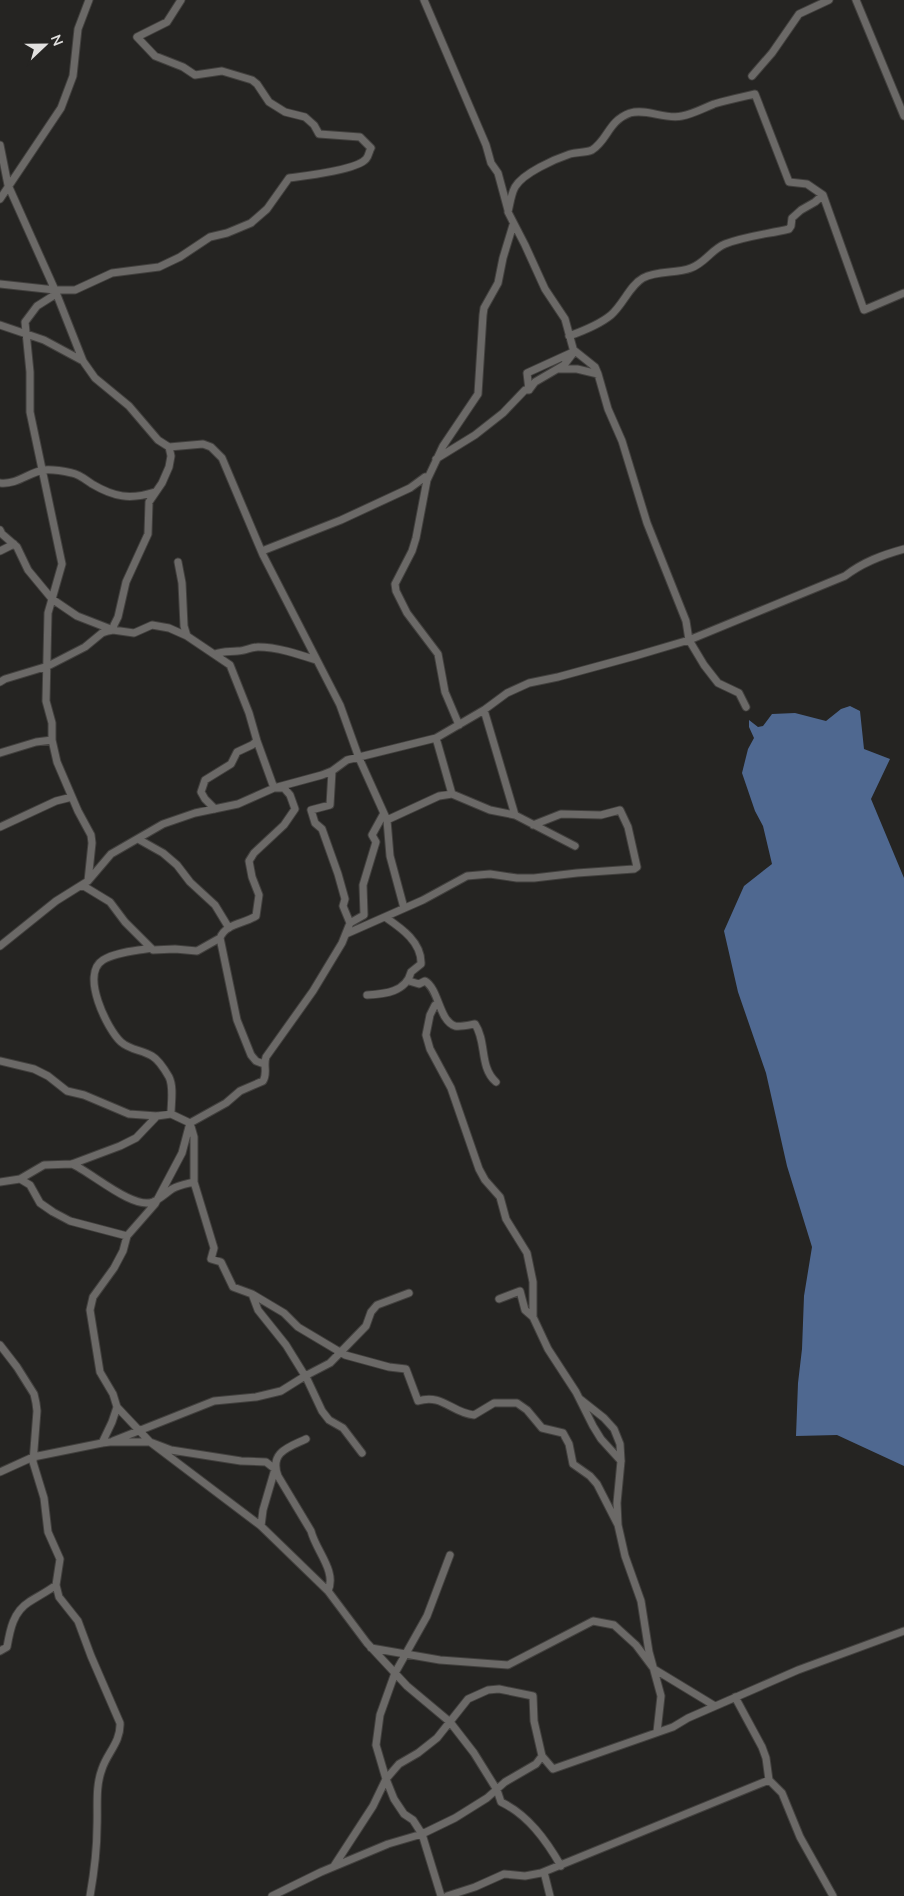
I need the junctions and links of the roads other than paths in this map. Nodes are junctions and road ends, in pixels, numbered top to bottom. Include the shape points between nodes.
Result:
1 (89, 0) edge
2 (182, 0) edge
3 (424, 0) edge
4 (829, 0) edge
5 (856, 0) edge
6 (752, 76) dead end
7 (904, 116) edge
8 (0, 145) edge
9 (8, 185) junction
10 (823, 195) junction
11 (0, 199) edge
12 (508, 210) junction
13 (513, 225) junction
14 (0, 284) edge
15 (56, 292) junction
16 (904, 294) edge
17 (0, 325) edge
18 (28, 334) junction
19 (570, 336) junction
20 (574, 352) junction
21 (83, 362) junction
22 (559, 368) junction
23 (598, 374) junction
24 (529, 390) junction
25 (169, 447) junction
26 (436, 459) junction
27 (43, 470) junction
28 (425, 477) dead end
29 (0, 483) edge
30 (155, 492) junction
31 (0, 530) edge
32 (14, 544) junction
33 (904, 549) edge
34 (0, 550) edge
35 (262, 552) junction
36 (178, 562) dead end
37 (52, 599) junction
38 (113, 630) junction
39 (187, 636) junction
40 (689, 640) junction
41 (215, 654) junction
42 (316, 660) junction
43 (48, 666) junction
44 (0, 682) edge
45 (746, 707) dead end
46 (484, 710) junction
47 (459, 725) junction
48 (436, 738) junction
49 (52, 740) junction
50 (257, 742) junction
51 (0, 753) edge
52 (359, 758) junction
53 (332, 771) junction
54 (273, 789) junction
55 (452, 794) junction
56 (72, 797) junction
57 (215, 809) junction
58 (515, 815) junction
59 (385, 817) junction
60 (533, 825) junction
61 (0, 827) edge
62 (138, 839) junction
63 (575, 846) dead end
64 (85, 883) junction
65 (404, 908) junction
66 (385, 917) junction
67 (350, 923) junction
68 (229, 928) junction
69 (346, 934) junction
70 (220, 938) junction
71 (0, 946) edge
72 (151, 948) junction
73 (409, 981) junction
74 (367, 995) dead end
75 (438, 1004) junction
76 (0, 1061) edge
77 (264, 1064) junction
78 (496, 1082) dead end
79 (171, 1114) junction
80 (157, 1116) junction
81 (190, 1123) junction
82 (72, 1164) junction
83 (20, 1179) junction
84 (0, 1182) edge
85 (194, 1182) junction
86 (157, 1200) junction
87 (127, 1236) junction
88 (409, 1293) dead end
89 (252, 1294) junction
90 (499, 1299) dead end
91 (533, 1317) junction
92 (1, 1348) edge
93 (342, 1353) junction
94 (305, 1376) junction
95 (580, 1399) junction
96 (117, 1407) junction
97 (138, 1430) junction
98 (306, 1438) dead end
99 (106, 1442) junction
100 (150, 1442) junction
101 (362, 1452) dead end
102 (33, 1458) junction
103 (621, 1461) junction
104 (275, 1469) junction
105 (0, 1472) edge
106 (261, 1526) junction
107 (618, 1526) junction
108 (450, 1556) dead end
109 (56, 1585) junction
110 (328, 1591) junction
111 (904, 1631) edge
112 (371, 1648) junction
113 (0, 1651) edge
114 (405, 1654) junction
115 (654, 1669) junction
116 (395, 1673) junction
117 (736, 1697) junction
118 (715, 1706) junction
119 (450, 1722) junction
120 (657, 1732) junction
121 (542, 1756) junction
122 (386, 1779) junction
123 (769, 1780) junction
124 (497, 1790) junction
125 (422, 1834) junction
126 (334, 1866) junction
127 (560, 1866) junction
128 (544, 1872) junction
129 (90, 1896) edge
130 (272, 1896) edge
131 (441, 1896) edge
132 (447, 1896) edge
133 (550, 1896) edge
134 (833, 1896) edge

1 - 9 street via 78,28 73,76 61,108
2 - 15 street via 167,22 137,37 155,56 196,75 222,71 252,80 269,102 285,112 306,117 319,134 360,137 370,148 368,156 363,162 330,172 289,178 267,209 251,223 210,237 169,262 154,268 108,274 75,290
3 - 12 street via 498,173
4 - 6 street via 799,14
5 - 7 street
8 - 9 street
9 - 11 street
9 - 15 street
10 - 12 street via 807,184 789,182 755,94 713,104 683,116 638,111 621,117 592,150 568,155 522,178 515,187
10 - 16 street via 864,310
10 - 19 street via 792,218 789,229 725,244 693,268 642,279 632,286 610,315
12 - 13 street
13 - 19 street via 545,290 561,312
13 - 26 street via 498,283 484,308 478,394
14 - 15 street
15 - 18 street via 37,306 25,322
15 - 21 street
17 - 18 street
18 - 21 street
18 - 27 street via 30,412
19 - 20 street
20 - 22 street
20 - 23 street via 593,365
20 - 24 street via 527,374
21 - 25 street via 96,378 129,406 158,440
22 - 23 street
22 - 24 street via 535,382
23 - 40 street via 648,523 686,621
24 - 26 street via 525,390 475,435
25 - 30 street via 169,467
25 - 35 street via 203,444 222,458
26 - 47 street via 427,480 414,545 395,584 407,613 438,654 445,692
27 - 29 street via 19,481
27 - 30 street via 74,473 104,491 122,496 139,497
27 - 37 street via 62,564
28 - 35 street via 410,488 341,520
30 - 38 street via 149,502 148,534 126,582
31 - 32 street
32 - 34 street
32 - 37 street via 28,570
33 - 40 street via 869,560 845,576
35 - 42 street
36 - 39 street
37 - 38 street via 77,616
37 - 43 street via 48,613
38 - 39 street via 134,633 156,626
38 - 43 street via 102,633 85,647
39 - 41 street
40 - 45 street via 718,683 739,693
40 - 46 street via 529,683 507,693
41 - 42 street via 261,647
41 - 50 street via 233,670
42 - 52 street via 340,705
43 - 44 street
43 - 49 street via 46,702 52,723
46 - 47 street
46 - 58 street
47 - 48 street
48 - 52 street
48 - 55 street
49 - 51 street
49 - 56 street via 57,762
50 - 54 street
50 - 57 street via 237,752 231,764 205,780 201,792
52 - 53 street via 347,760
52 - 59 street
53 - 54 street
53 - 67 street via 330,805 311,810 315,823 322,829 338,874 345,899 343,906
54 - 57 street via 238,804
54 - 68 street via 284,788 295,809 249,861 259,895 256,916
55 - 58 street via 490,810
55 - 59 street
56 - 61 street
56 - 64 street via 91,835
57 - 62 street via 163,824
58 - 60 street
59 - 65 street via 390,856
59 - 67 street via 372,835 376,842 362,885 364,915
60 - 63 street
60 - 65 street via 561,814 601,815 620,810 628,826 637,866 634,869 534,878 490,874 467,876
62 - 64 street via 111,854
62 - 68 street via 177,865 215,905
64 - 71 street via 56,901
64 - 72 street via 110,902
65 - 66 street
66 - 69 street
66 - 73 street via 414,941 420,954 421,964 411,972
67 - 69 street
68 - 70 street
69 - 77 street
70 - 72 street via 197,952
70 - 77 street via 236,1020 251,1055
72 - 79 street via 102,961 94,972 94,984 99,1004 119,1040 134,1050 151,1055 170,1078
73 - 74 street via 388,993
73 - 75 street via 419,984 427,981
75 - 78 street via 449,1023 456,1026 475,1024 481,1036 486,1069
75 - 91 street via 430,1015 426,1035 430,1049 451,1088 479,1170 500,1197 506,1219 527,1253 533,1282
76 - 80 street via 34,1070 67,1090 129,1114
77 - 81 street via 266,1073 263,1081 240,1091 226,1103
79 - 80 street
79 - 81 street
80 - 82 street via 136,1138
81 - 85 street via 194,1137
81 - 86 street via 182,1153
82 - 83 street via 44,1165
82 - 86 street via 118,1193 146,1204
83 - 84 street
83 - 87 street via 30,1185 40,1203 70,1221
85 - 86 street via 173,1188
85 - 89 street via 214,1248 211,1259 221,1262 233,1286
86 - 87 street
87 - 96 street via 123,1251 93,1297 90,1310 100,1372
88 - 93 street via 377,1305 366,1326
89 - 93 street
89 - 94 street via 258,1310
90 - 91 street via 520,1291 525,1310
91 - 95 street via 548,1349
92 - 102 street via 34,1394 37,1411
93 - 94 street
93 - 107 street via 389,1368 406,1369 418,1401 439,1400 474,1415 494,1403 521,1405 542,1428 563,1433 573,1464 597,1484
94 - 97 street via 281,1391 214,1401
94 - 101 street via 322,1411 329,1420 343,1428
95 - 103 street via 601,1439
95 - 103 street via 614,1429 620,1444
96 - 97 street
96 - 99 street
97 - 99 street
97 - 100 street
98 - 104 street via 277,1456
99 - 100 street
99 - 102 street
100 - 104 street via 171,1450 241,1462 266,1462
100 - 106 street
102 - 105 street
102 - 109 street via 44,1498 48,1532 60,1559
103 - 107 street via 616,1503
104 - 106 street
104 - 110 street via 312,1531 331,1574
106 - 110 street
107 - 115 street via 641,1601
108 - 114 street via 427,1616
109 - 113 street via 19,1611 10,1628 7,1647
109 - 129 street via 61,1602 78,1621 120,1723 120,1733 102,1768 98,1785
110 - 112 street
111 - 117 street
112 - 114 street
112 - 116 street
114 - 115 street via 508,1665 593,1621 614,1625 636,1645
114 - 116 street
115 - 118 street
115 - 120 street via 661,1696
116 - 119 street
116 - 122 street via 380,1715 376,1745
117 - 118 street
117 - 123 street via 766,1758
118 - 120 street
119 - 121 street via 468,1699 488,1690 533,1696 534,1721
119 - 122 street via 437,1738 398,1764
119 - 124 street
120 - 121 street via 554,1769
121 - 124 street via 536,1764
122 - 125 street via 394,1799
122 - 126 street via 373,1806
123 - 127 street
123 - 134 street via 782,1793 800,1837
124 - 125 street via 455,1818
124 - 127 street via 501,1802 514,1809 546,1840
125 - 126 street
125 - 131 street
126 - 130 street
127 - 128 street
128 - 132 street via 525,1876 504,1874
128 - 133 street

